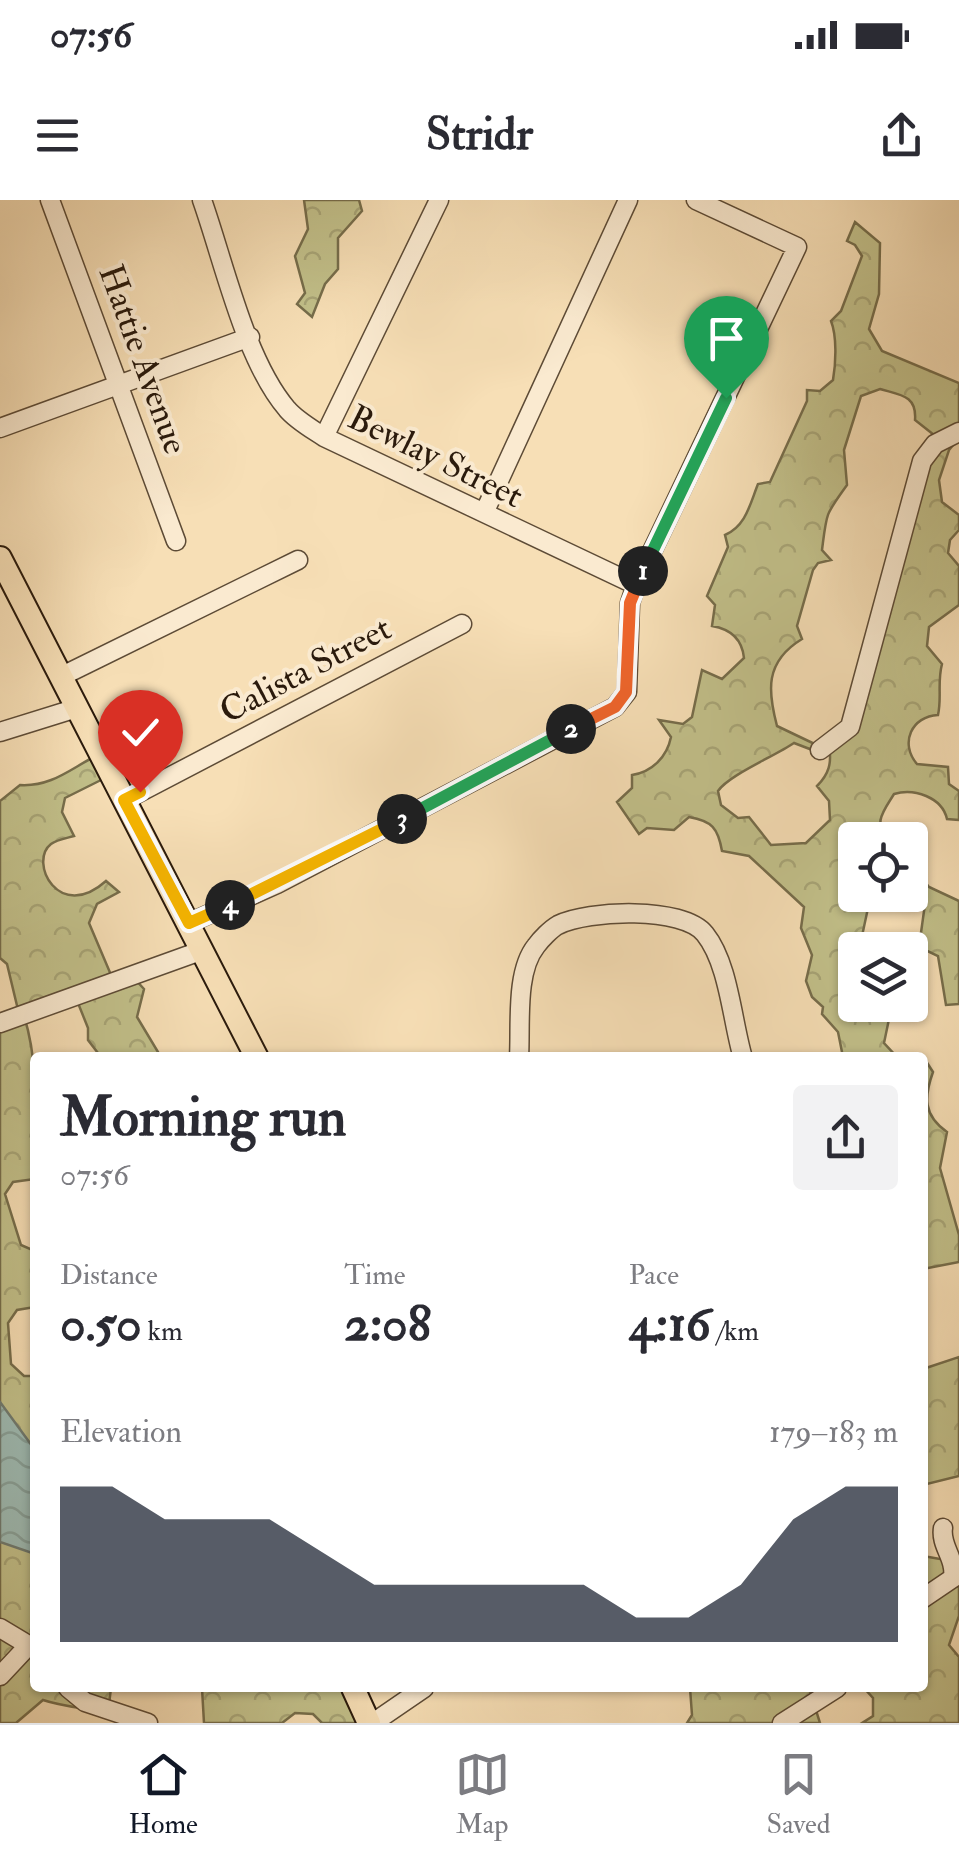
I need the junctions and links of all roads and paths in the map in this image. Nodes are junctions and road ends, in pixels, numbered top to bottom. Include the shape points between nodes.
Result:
1 (50, 200) edge
2 (202, 200) edge
3 (440, 200) edge
4 (628, 200) edge
5 (696, 200) edge
6 (250, 338) junction
7 (119, 385) junction
8 (0, 428) edge
9 (959, 432) edge
10 (324, 438) junction
11 (484, 511) junction
12 (176, 541) dead end
13 (0, 558) edge
14 (298, 560) dead end
15 (636, 585) junction
16 (462, 624) dead end
17 (60, 677) junction
18 (76, 708) junction
19 (0, 732) edge
20 (820, 750) dead end
21 (124, 800) junction
22 (189, 923) junction
23 (204, 950) junction
24 (0, 1023) edge
25 (254, 1052) edge
26 (519, 1052) edge
27 (741, 1052) edge
28 (943, 1528) dead end
29 (928, 1595) edge
30 (0, 1628) edge
31 (30, 1646) edge
32 (30, 1649) edge
33 (0, 1676) edge
34 (73, 1692) edge
35 (356, 1692) edge
36 (418, 1692) edge
37 (830, 1692) edge
38 (148, 1723) edge
39 (371, 1723) edge
40 (782, 1723) edge

1 - 7 street, Hattie Avenue
2 - 6 street, Bewlay Street
3 - 10 street
4 - 11 street
5 - 15 street via 797,247
6 - 7 street
6 - 10 street, Bewlay Street via 288,412
7 - 8 street
7 - 12 street, Hattie Avenue
9 - 20 street via 934,444 922,460 850,727
10 - 11 street, Bewlay Street
11 - 15 street, Bewlay Street
13 - 17 main road
14 - 17 street
15 - 22 street via 626,692 615,707 277,884
16 - 21 street, Calista Street
17 - 18 main road
18 - 19 street
18 - 21 main road
21 - 22 main road
22 - 23 main road
23 - 24 street
23 - 25 main road
26 - 27 street via 525,974 534,948 558,925 594,916 666,914 704,933
28 - 29 street via 953,1578
30 - 31 street
32 - 33 street
34 - 38 street
35 - 39 main road
36 - 39 street
37 - 40 street

